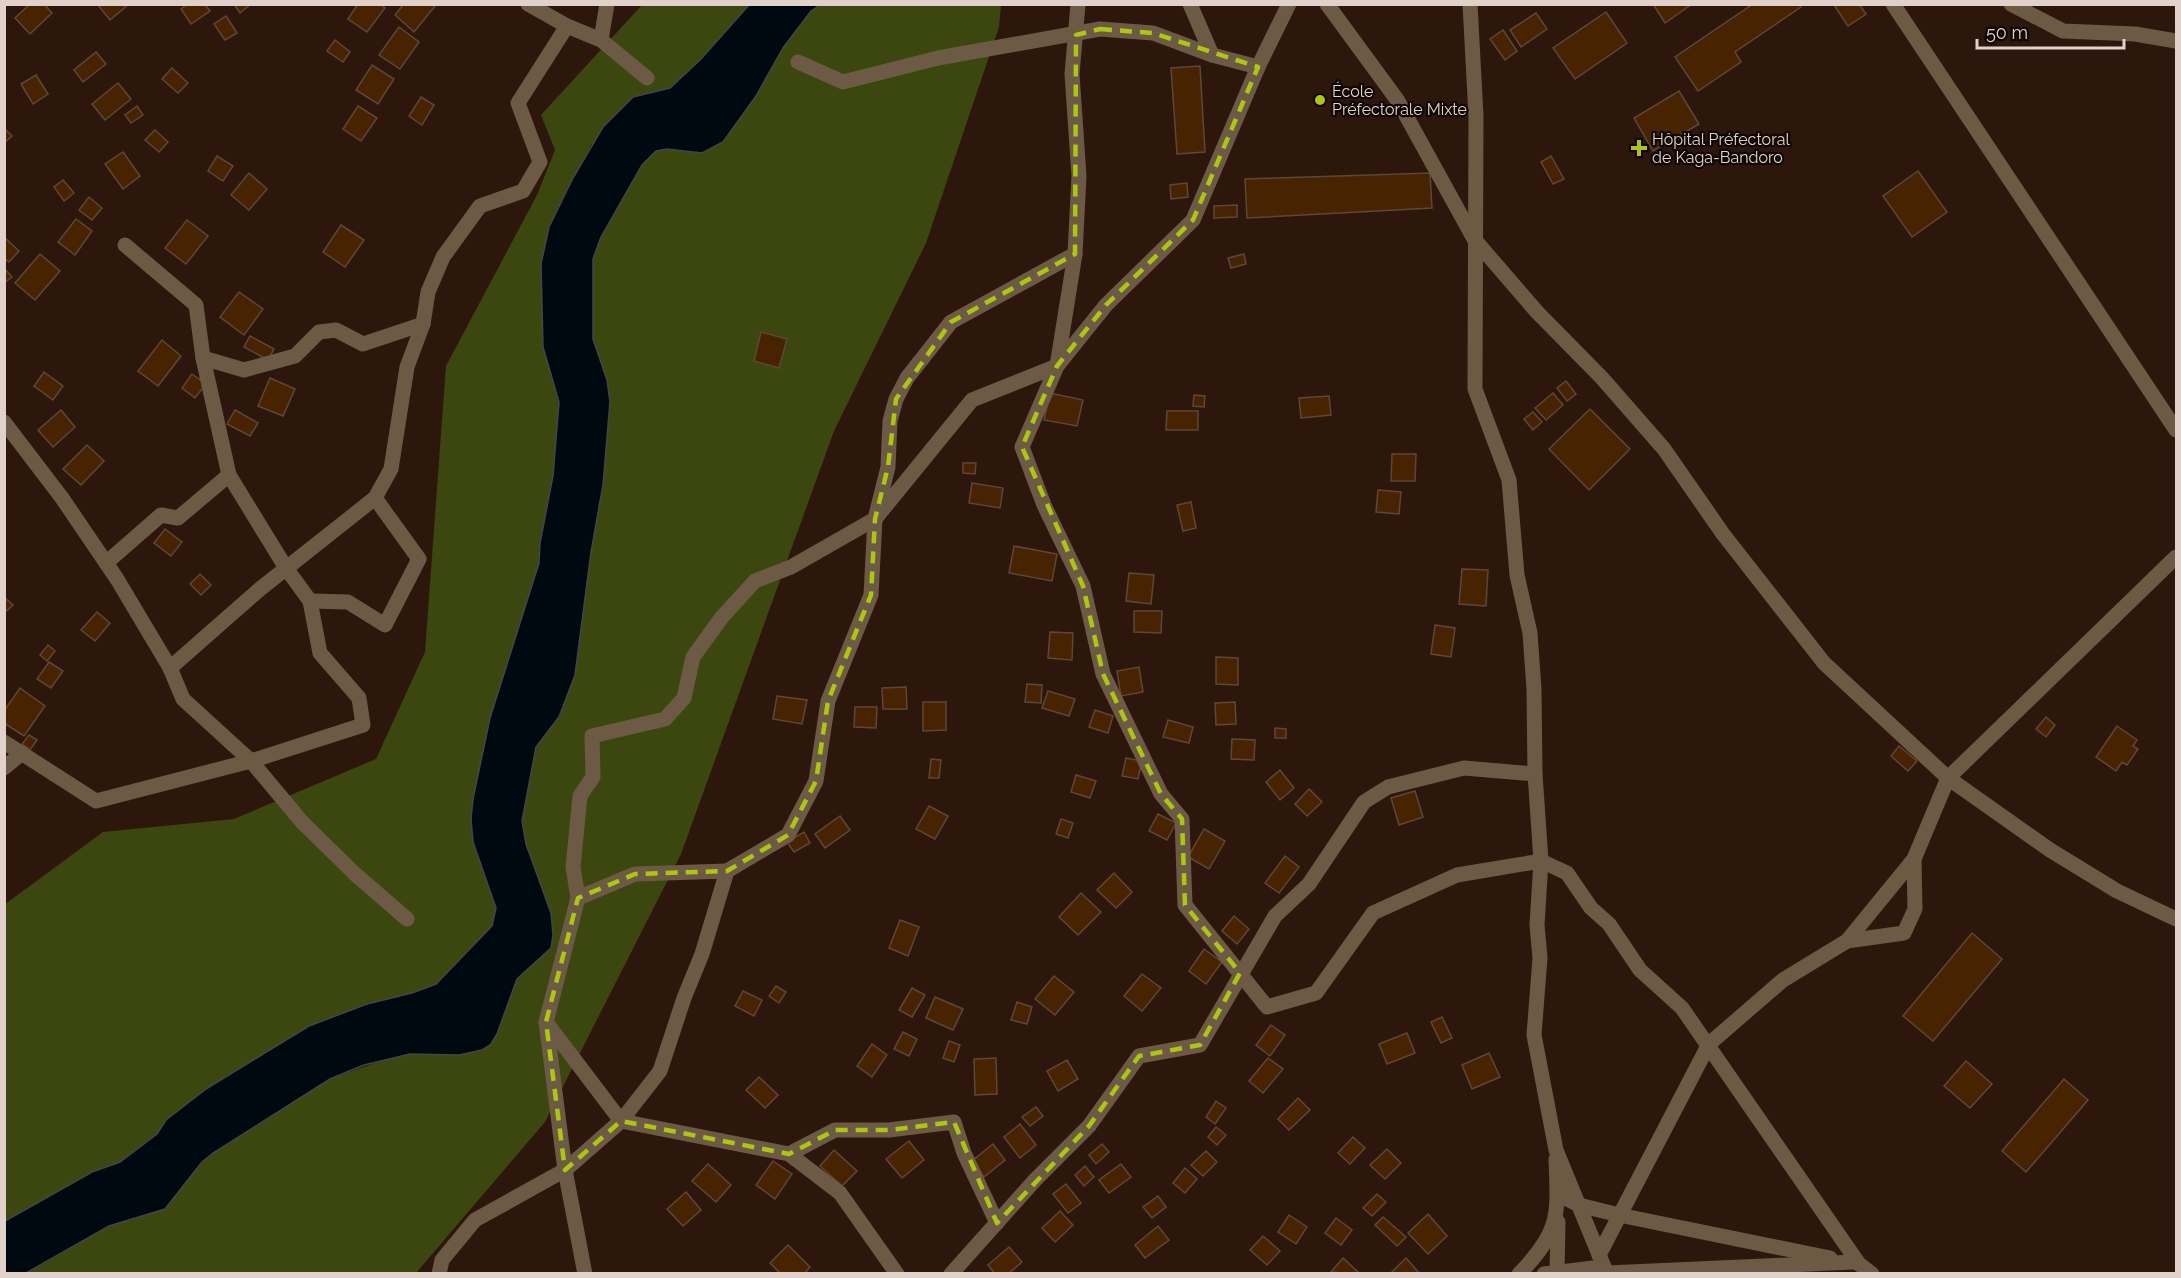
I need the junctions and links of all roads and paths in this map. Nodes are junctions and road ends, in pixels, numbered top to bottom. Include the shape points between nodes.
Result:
1 (528, 4) edge
2 (607, 4) edge
3 (1078, 4) edge
4 (1190, 4) edge
5 (1289, 4) edge
6 (1327, 4) edge
7 (1470, 4) edge
8 (1893, 4) edge
9 (2011, 4) edge
10 (567, 26) junction
11 (1076, 35) junction
12 (601, 40) junction
13 (2176, 41) edge
14 (1212, 55) junction
15 (798, 62) dead end
16 (1258, 67) junction
17 (647, 78) dead end
18 (1474, 239) junction
19 (124, 245) dead end
20 (1075, 254) junction
21 (423, 324) junction
22 (203, 358) junction
23 (1057, 366) junction
24 (4, 422) edge
25 (2176, 430) edge
26 (229, 475) junction
27 (375, 498) junction
28 (875, 519) junction
29 (2176, 557) edge
30 (106, 563) junction
31 (286, 568) junction
32 (310, 601) junction
33 (170, 668) junction
34 (4, 742) edge
35 (22, 753) junction
36 (251, 761) junction
37 (4, 768) edge
38 (1535, 774) junction
39 (1948, 778) junction
40 (1914, 859) junction
41 (1541, 861) junction
42 (727, 871) junction
43 (578, 898) junction
44 (406, 919) dead end
45 (2176, 919) edge
46 (1847, 941) junction
47 (1240, 973) junction
48 (546, 1022) junction
49 (1709, 1044) junction
50 (621, 1121) junction
51 (1556, 1150) junction
52 (789, 1154) junction
53 (565, 1170) junction
54 (1558, 1194) junction
55 (1579, 1205) junction
56 (1558, 1214) junction
57 (1619, 1215) junction
58 (997, 1223) junction
59 (1599, 1255) junction
60 (1857, 1263) junction
61 (1553, 1273) edge
62 (1607, 1273) edge
63 (439, 1274) edge
64 (585, 1274) edge
65 (897, 1274) edge
66 (951, 1274) edge
67 (1519, 1274) edge
68 (1872, 1274) edge

1 - 10 street
2 - 12 street
3 - 11 street
4 - 14 street
5 - 16 street
6 - 18 street via 1398,101
7 - 18 street via 1476,116
8 - 25 street
9 - 13 street via 2063,30
10 - 12 street
10 - 21 street via 518,103 540,162 523,191 480,206 443,257 428,292
11 - 14 street via 1100,29 1153,33
11 - 15 street via 938,58 843,82
11 - 20 street via 1072,74 1079,176
12 - 17 street
14 - 16 street
16 - 23 street via 1192,220 1106,305
18 - 38 street via 1475,389 1509,480 1517,575 1530,633
18 - 39 street via 1664,449 1723,534 1824,663
19 - 22 street via 196,305
20 - 23 street
20 - 28 street via 951,322 908,378 890,421 888,467
21 - 22 street via 363,344 336,330 319,332 295,356 244,370
21 - 27 street via 407,367 391,469
22 - 26 street
23 - 28 street via 972,400
23 - 47 street via 1022,447 1044,505 1083,586 1102,674 1161,794 1182,819 1185,905
24 - 30 street
26 - 30 street via 178,518 161,515
26 - 31 street
27 - 31 street
27 - 32 street via 419,559 385,625 348,602
28 - 42 street via 872,595 828,700 816,781 788,835
28 - 43 street via 791,567 755,581 693,657 684,698 664,720 592,736 593,777 580,796 573,867
29 - 39 street
30 - 33 street
31 - 32 street
31 - 33 street
32 - 36 street via 320,653 359,698 363,725
33 - 36 street via 183,699
34 - 35 street
35 - 36 street via 96,801
35 - 37 street
36 - 44 street via 302,822
38 - 41 street
38 - 47 street via 1464,768 1388,787 1364,802 1309,884 1275,916
39 - 40 street
39 - 45 street via 2050,850 2117,891
40 - 46 street
40 - 46 street via 1915,909 1904,933
41 - 47 street via 1457,875 1373,913 1316,993 1267,1006
41 - 49 street via 1567,873 1640,970 1682,1008
41 - 51 street via 1534,1035
42 - 43 street via 635,874
42 - 50 street via 660,1071
43 - 48 street
46 - 49 street via 1783,980
47 - 58 street via 1200,1045 1140,1056 1089,1126
48 - 50 street
48 - 53 street
49 - 57 street
49 - 60 street
50 - 52 street
50 - 53 street
51 - 54 street
51 - 55 street
52 - 58 street via 835,1130 890,1130 954,1122
52 - 65 street via 840,1193
53 - 63 street via 475,1220 442,1260
53 - 64 street
54 - 55 street
54 - 56 street
55 - 57 street
55 - 59 street
56 - 61 street
56 - 67 street via 1548,1238
57 - 59 street
57 - 60 street
58 - 66 street
59 - 62 street
60 - 62 street
60 - 68 street
61 - 62 street via 1593,1268

